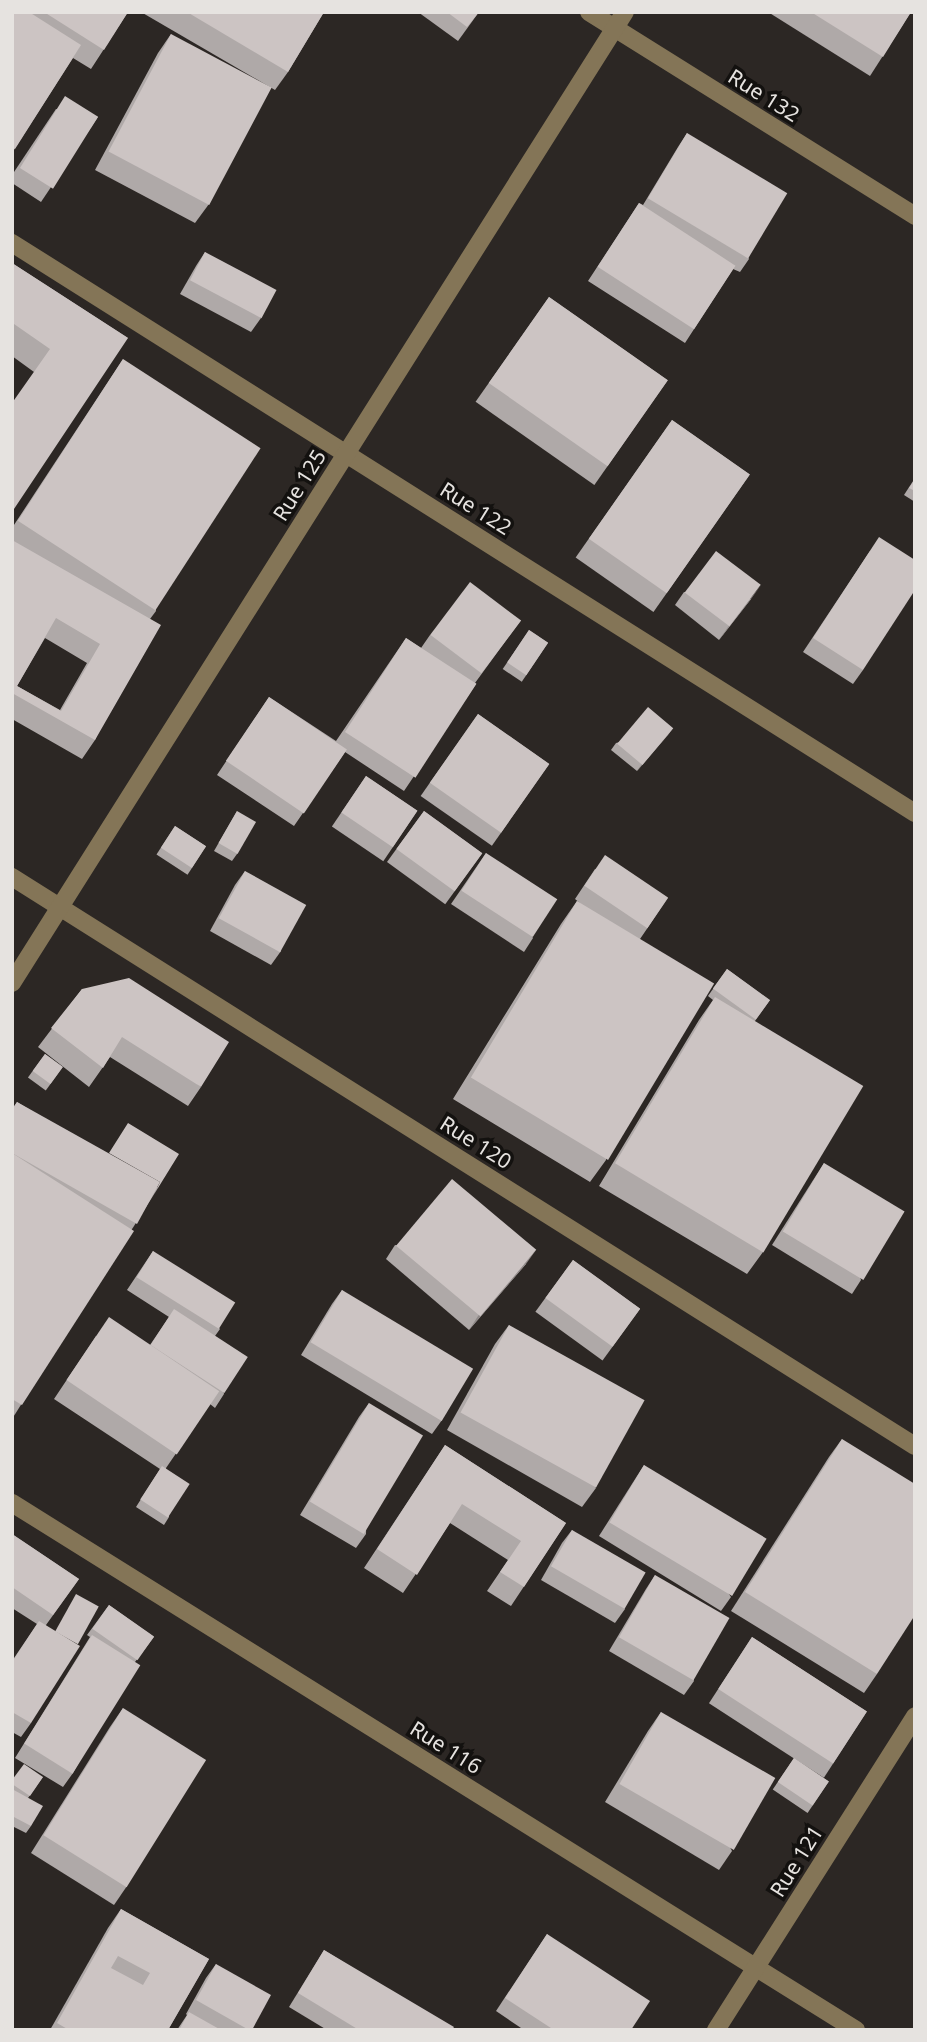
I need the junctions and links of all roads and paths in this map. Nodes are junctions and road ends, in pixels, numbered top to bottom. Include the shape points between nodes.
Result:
1 (589, 12) edge
2 (625, 12) edge
3 (615, 28) junction
4 (915, 216) edge
5 (12, 243) edge
6 (346, 453) junction
7 (915, 813) edge
8 (12, 877) edge
9 (60, 907) junction
10 (12, 983) edge
11 (915, 1446) edge
12 (12, 1503) edge
13 (915, 1716) edge
14 (756, 1967) junction
15 (716, 2030) edge
16 (856, 2030) edge

1 - 3 street, Rue 132
2 - 3 street, Rue 125
3 - 4 street, Rue 132
3 - 6 street, Rue 125
5 - 6 street, Rue 122
6 - 7 street, Rue 122
6 - 9 street, Rue 125
8 - 9 street, Rue 120
9 - 10 street, Rue 125
9 - 11 street, Rue 120
12 - 14 street, Rue 116
13 - 14 street, Rue 121
14 - 15 street, Rue 121
14 - 16 street, Rue 116

